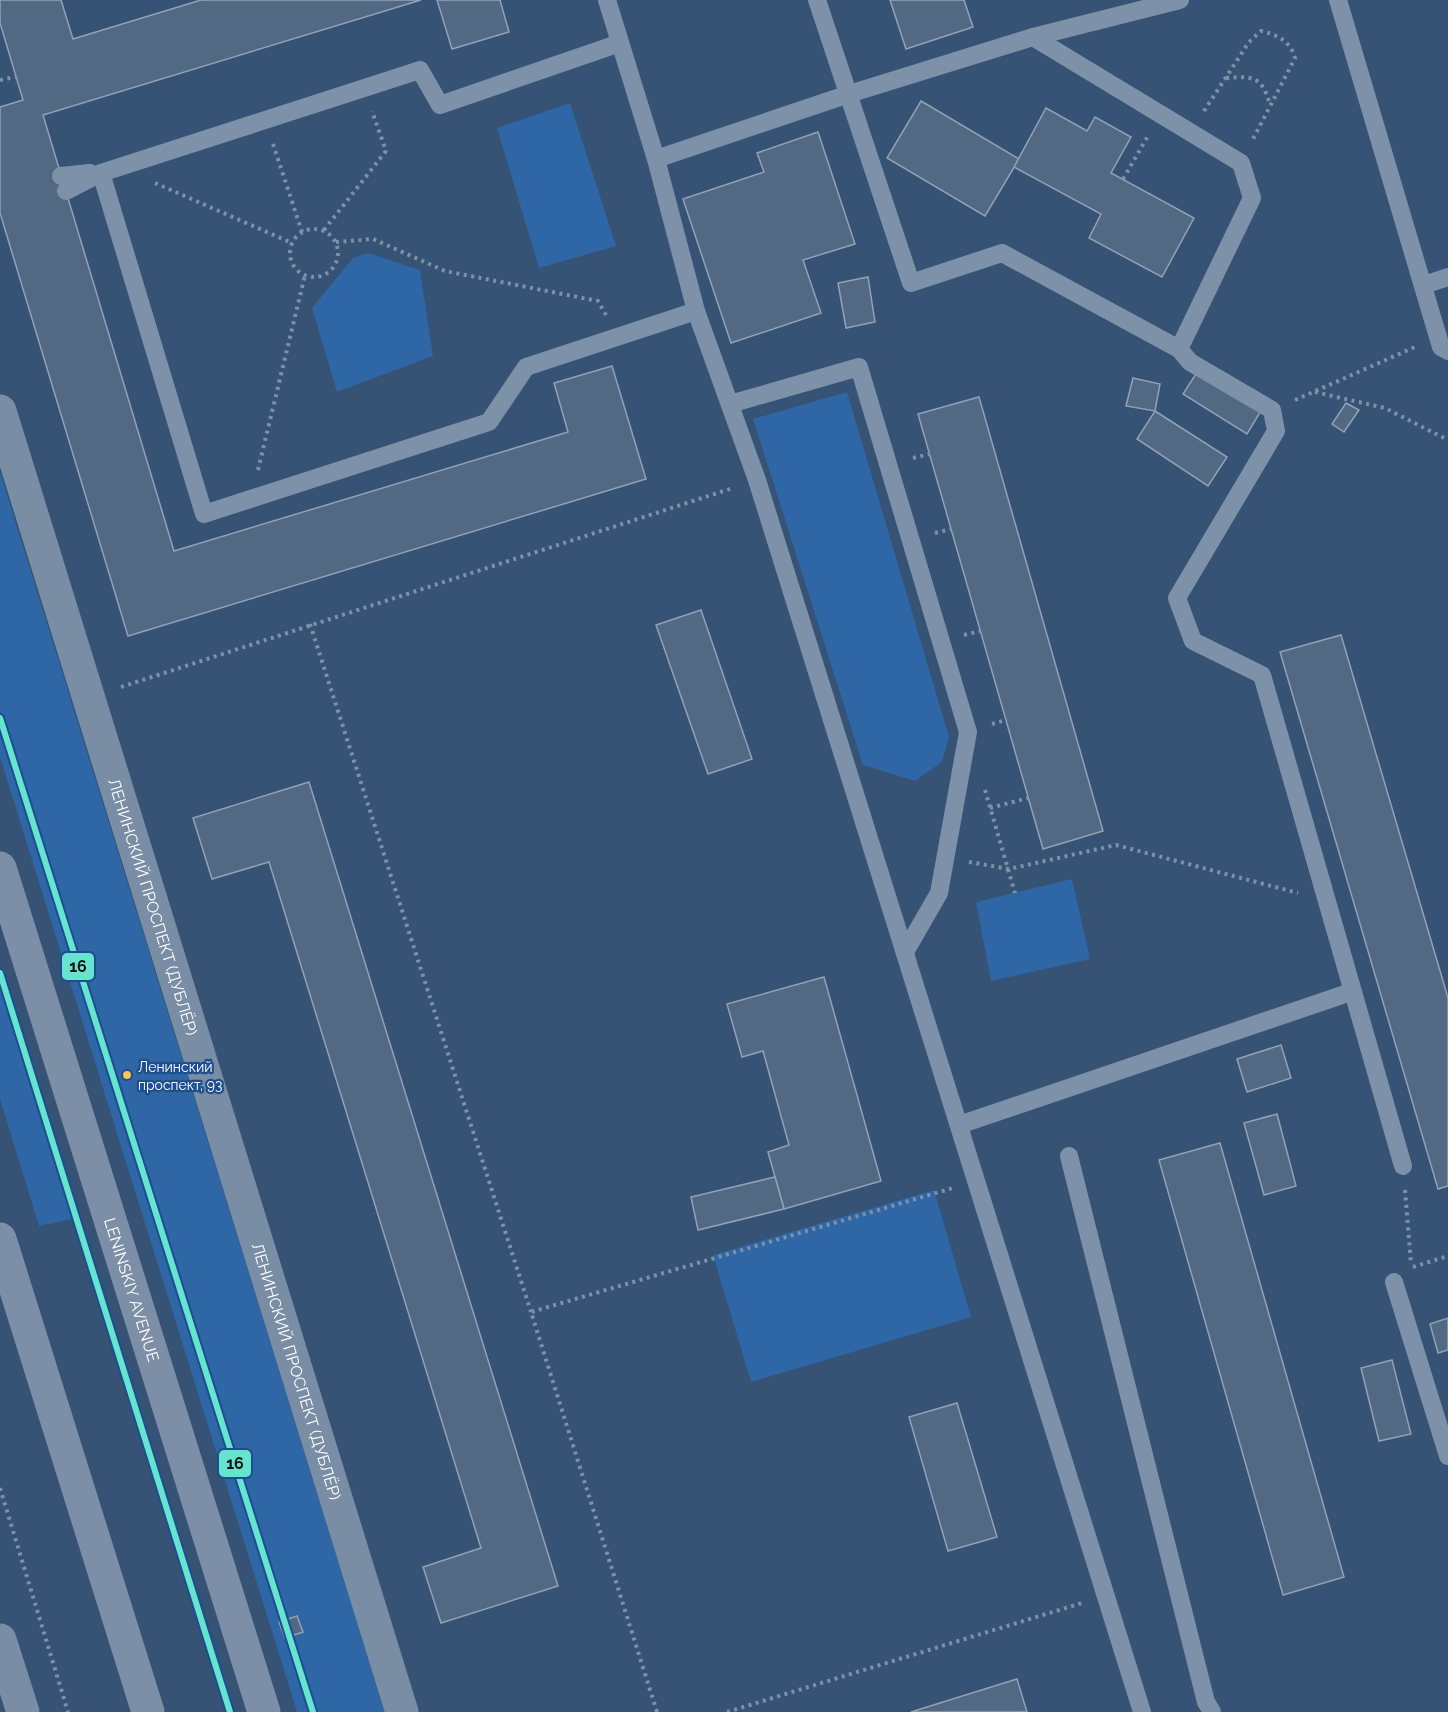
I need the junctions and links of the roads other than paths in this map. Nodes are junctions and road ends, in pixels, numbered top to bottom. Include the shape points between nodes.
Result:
1 (607, 0) edge
2 (818, 0) edge
3 (1180, 0) edge
4 (1338, 0) edge
5 (1033, 37) junction
6 (620, 43) junction
7 (849, 94) junction
8 (656, 159) junction
9 (110, 170) junction
10 (63, 183) dead end
11 (1448, 277) edge
12 (1424, 285) junction
13 (696, 311) junction
14 (1443, 344) edge
15 (1179, 349) junction
16 (730, 404) junction
17 (0, 411) edge
18 (0, 868) edge
19 (905, 952) junction
20 (1351, 992) junction
21 (959, 1125) junction
22 (1069, 1156) dead end
23 (1403, 1166) road end
24 (0, 1239) edge
25 (1394, 1282) dead end
26 (1448, 1456) edge
27 (0, 1640) edge
28 (144, 1709) edge
29 (23, 1712) edge
30 (264, 1712) edge
31 (402, 1712) edge
32 (1142, 1712) edge
33 (1212, 1712) edge

1 - 6 lane
2 - 7 lane
3 - 5 lane
4 - 12 lane
5 - 7 lane
5 - 15 lane via 1241,163 1252,198
6 - 8 lane
6 - 9 lane via 440,105 420,70
7 - 8 lane
7 - 15 lane via 911,283 1002,253
8 - 13 lane
9 - 10 lane
9 - 13 lane via 204,514 489,422 526,367
11 - 12 lane
12 - 14 lane
13 - 16 lane
15 - 20 lane via 1190,362 1272,410 1275,431 1178,598 1193,641 1262,675
16 - 19 lane
16 - 19 lane via 859,367 968,732 939,892
17 - 31 street, ЛЕНИНСКИЙ ПРОСПЕКТ (ДУБЛЁР)
18 - 30 main road, LENINSKIY AVENUE
19 - 21 lane
20 - 21 lane
20 - 23 lane
21 - 32 lane
22 - 33 lane via 1206,1702
24 - 28 main road
25 - 26 lane
27 - 29 street

